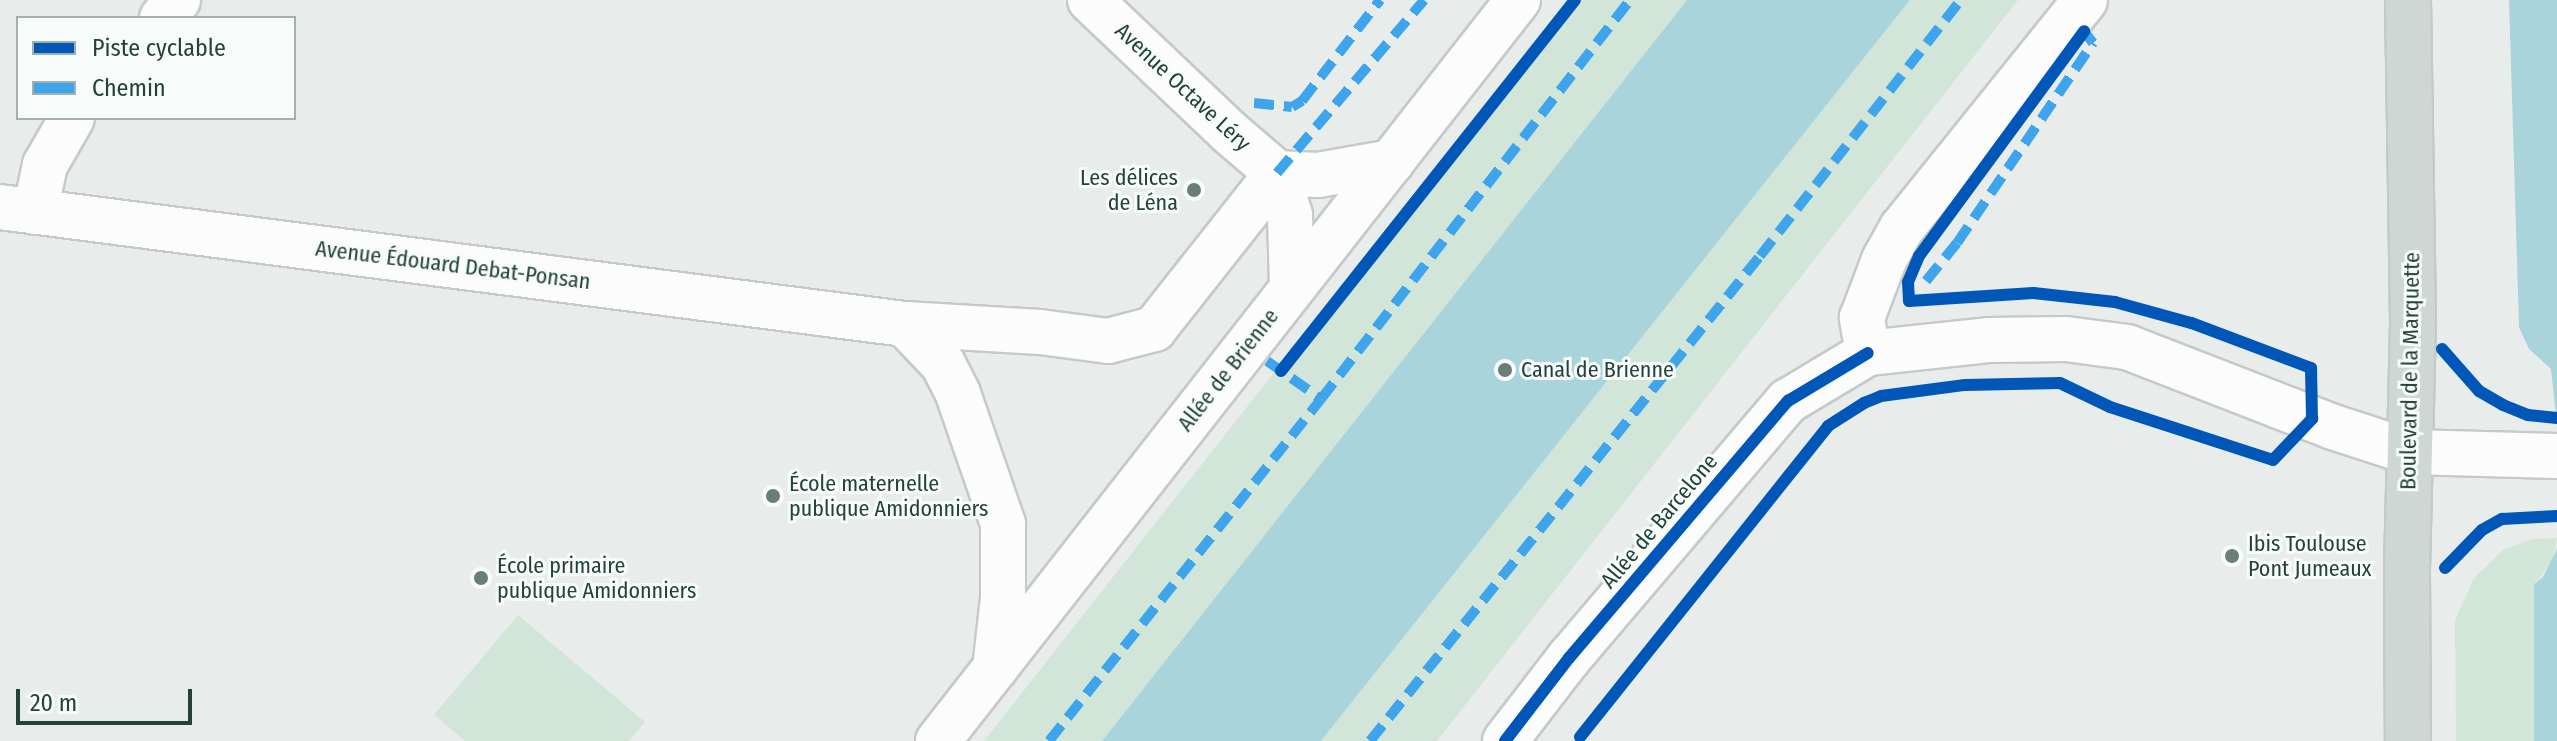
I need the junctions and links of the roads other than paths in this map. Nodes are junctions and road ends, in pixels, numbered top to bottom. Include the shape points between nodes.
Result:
1 (178, 0) edge
2 (1090, 0) edge
3 (1518, 0) edge
4 (2085, 0) edge
5 (2408, 0) edge
6 (164, 16) edge
7 (71, 120) edge
8 (1392, 162) junction
9 (1277, 173) junction
10 (18, 210) edge
11 (1292, 287) junction
12 (905, 324) junction
13 (1868, 353) junction
14 (2410, 452) junction
15 (2557, 456) edge
16 (995, 669) junction
17 (938, 741) edge
18 (1505, 741) edge
19 (2408, 741) edge

1 - 6 street
2 - 9 street, Avenue Octave Léry
3 - 8 street, Allée de Brienne
4 - 13 street via 1902,228 1862,318
5 - 14 main road, Boulevard de la Marquette
7 - 10 street
8 - 9 street via 1318,175
8 - 11 street, Allée de Brienne
9 - 11 street via 1290,215
9 - 12 street, Avenue Édouard Debat-Ponsan via 1154,329 1108,341
10 - 12 street, Avenue Édouard Debat-Ponsan
11 - 16 street, Allée de Brienne
12 - 16 street via 943,364 958,394 1003,524 1003,598
13 - 14 street via 1990,340 2066,339 2127,347
13 - 18 street, Allée de Barcelone via 1788,401
14 - 15 street
14 - 19 main road, Boulevard de la Marquette
16 - 17 street, Allée de Brienne

